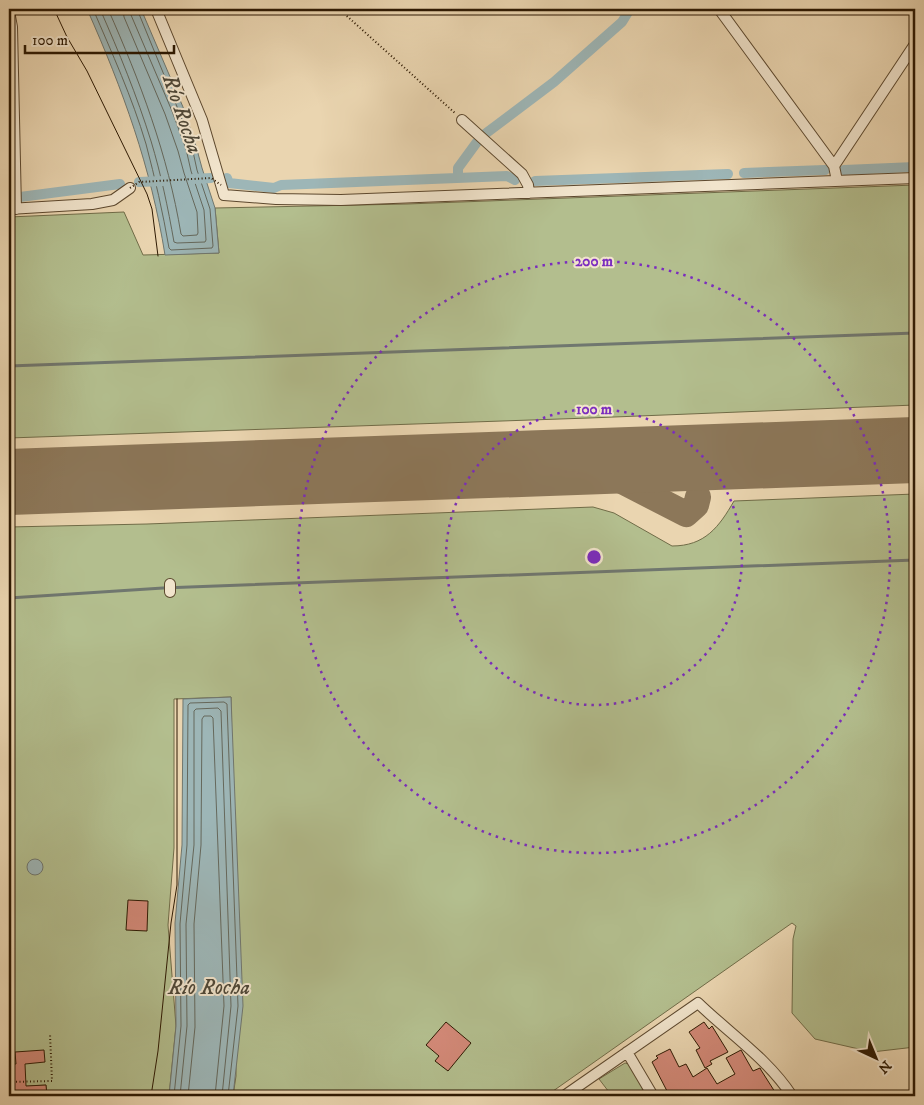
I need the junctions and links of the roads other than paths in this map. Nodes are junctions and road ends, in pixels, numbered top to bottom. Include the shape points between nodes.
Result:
1 (156, 9) edge
2 (719, 9) edge
3 (9, 11) edge
4 (915, 44) edge
5 (462, 120) road end
6 (834, 166) junction
7 (915, 178) edge
8 (837, 181) junction
9 (130, 188) road end
10 (529, 193) junction
11 (12, 209) edge
12 (627, 1052) junction
13 (564, 1096) edge
14 (654, 1096) edge
15 (792, 1096) edge

1 - 10 street via 202,120 224,195 340,200
2 - 6 street
3 - 11 street via 12,27
4 - 6 street
5 - 10 street via 522,174
6 - 8 street
7 - 8 street
8 - 10 street
9 - 11 street via 113,200 92,204
12 - 13 street
12 - 14 street
12 - 15 street via 698,1003 752,1050

